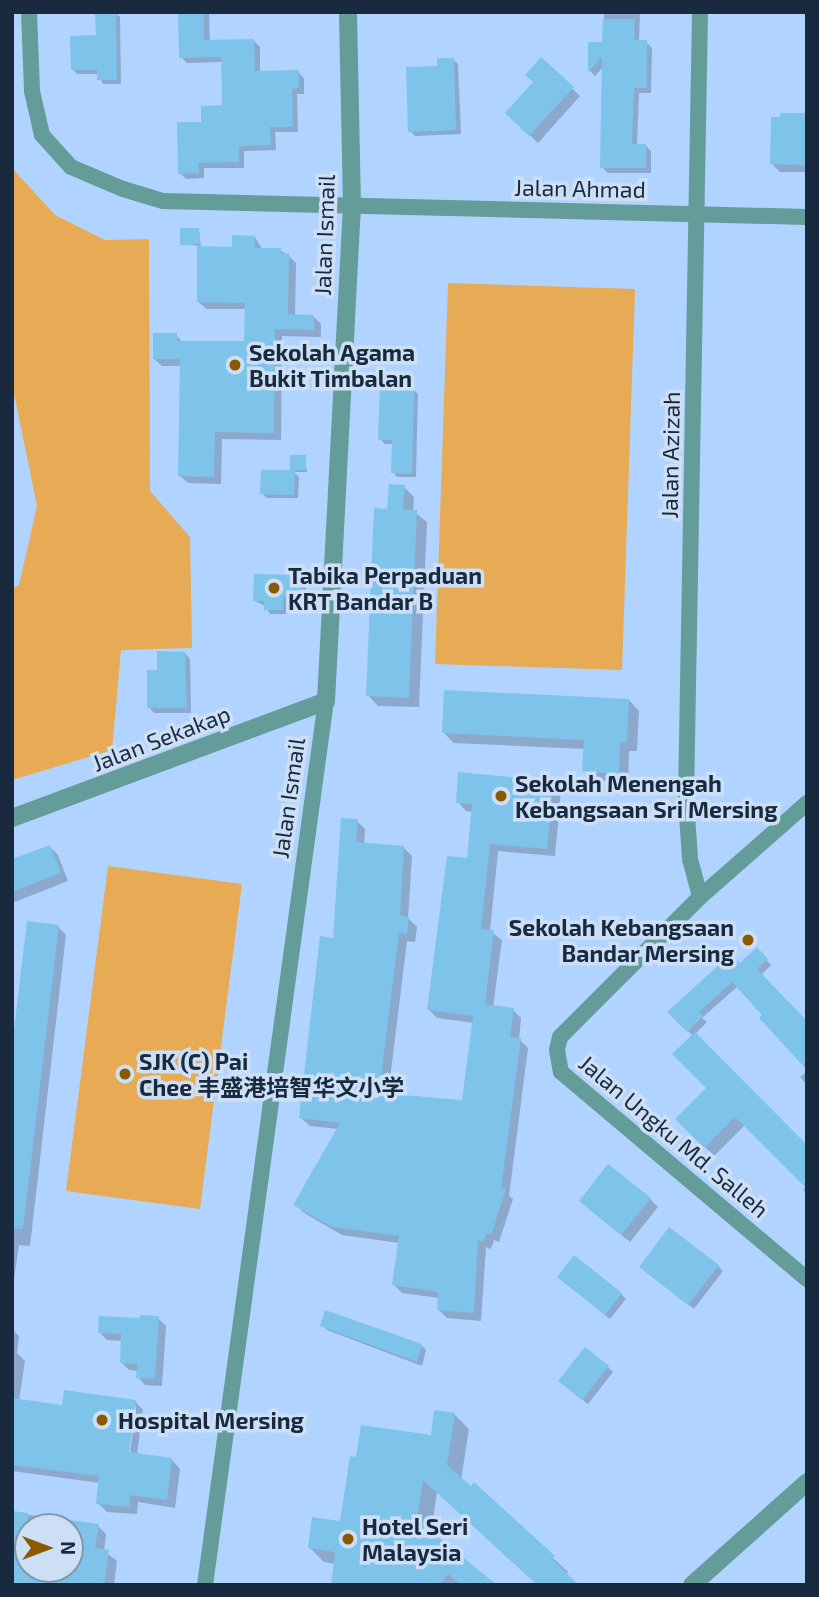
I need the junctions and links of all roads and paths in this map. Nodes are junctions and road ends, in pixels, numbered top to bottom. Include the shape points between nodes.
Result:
1 (29, 12) edge
2 (348, 12) edge
3 (700, 12) edge
4 (352, 205) junction
5 (697, 214) junction
6 (807, 217) edge
7 (326, 701) junction
8 (807, 803) edge
9 (12, 818) edge
10 (700, 897) junction
11 (807, 1279) edge
12 (807, 1482) edge
13 (205, 1585) edge
14 (692, 1585) edge

1 - 4 street, Jalan Ahmad via 32,91 42,135 71,167 163,201
2 - 4 street, Jalan Ismail
3 - 5 street, Jalan Azizah
4 - 5 street, Jalan Ahmad
4 - 7 street, Jalan Ismail
5 - 6 street, Jalan Ahmad
5 - 10 street, Jalan Azizah via 685,800 690,859
7 - 9 street, Jalan Sekakap
7 - 13 street, Jalan Ismail
8 - 10 street, Jalan Ungku Md. Salleh
10 - 11 street, Jalan Ungku Md. Salleh via 560,1037 557,1061 561,1072
12 - 14 street

